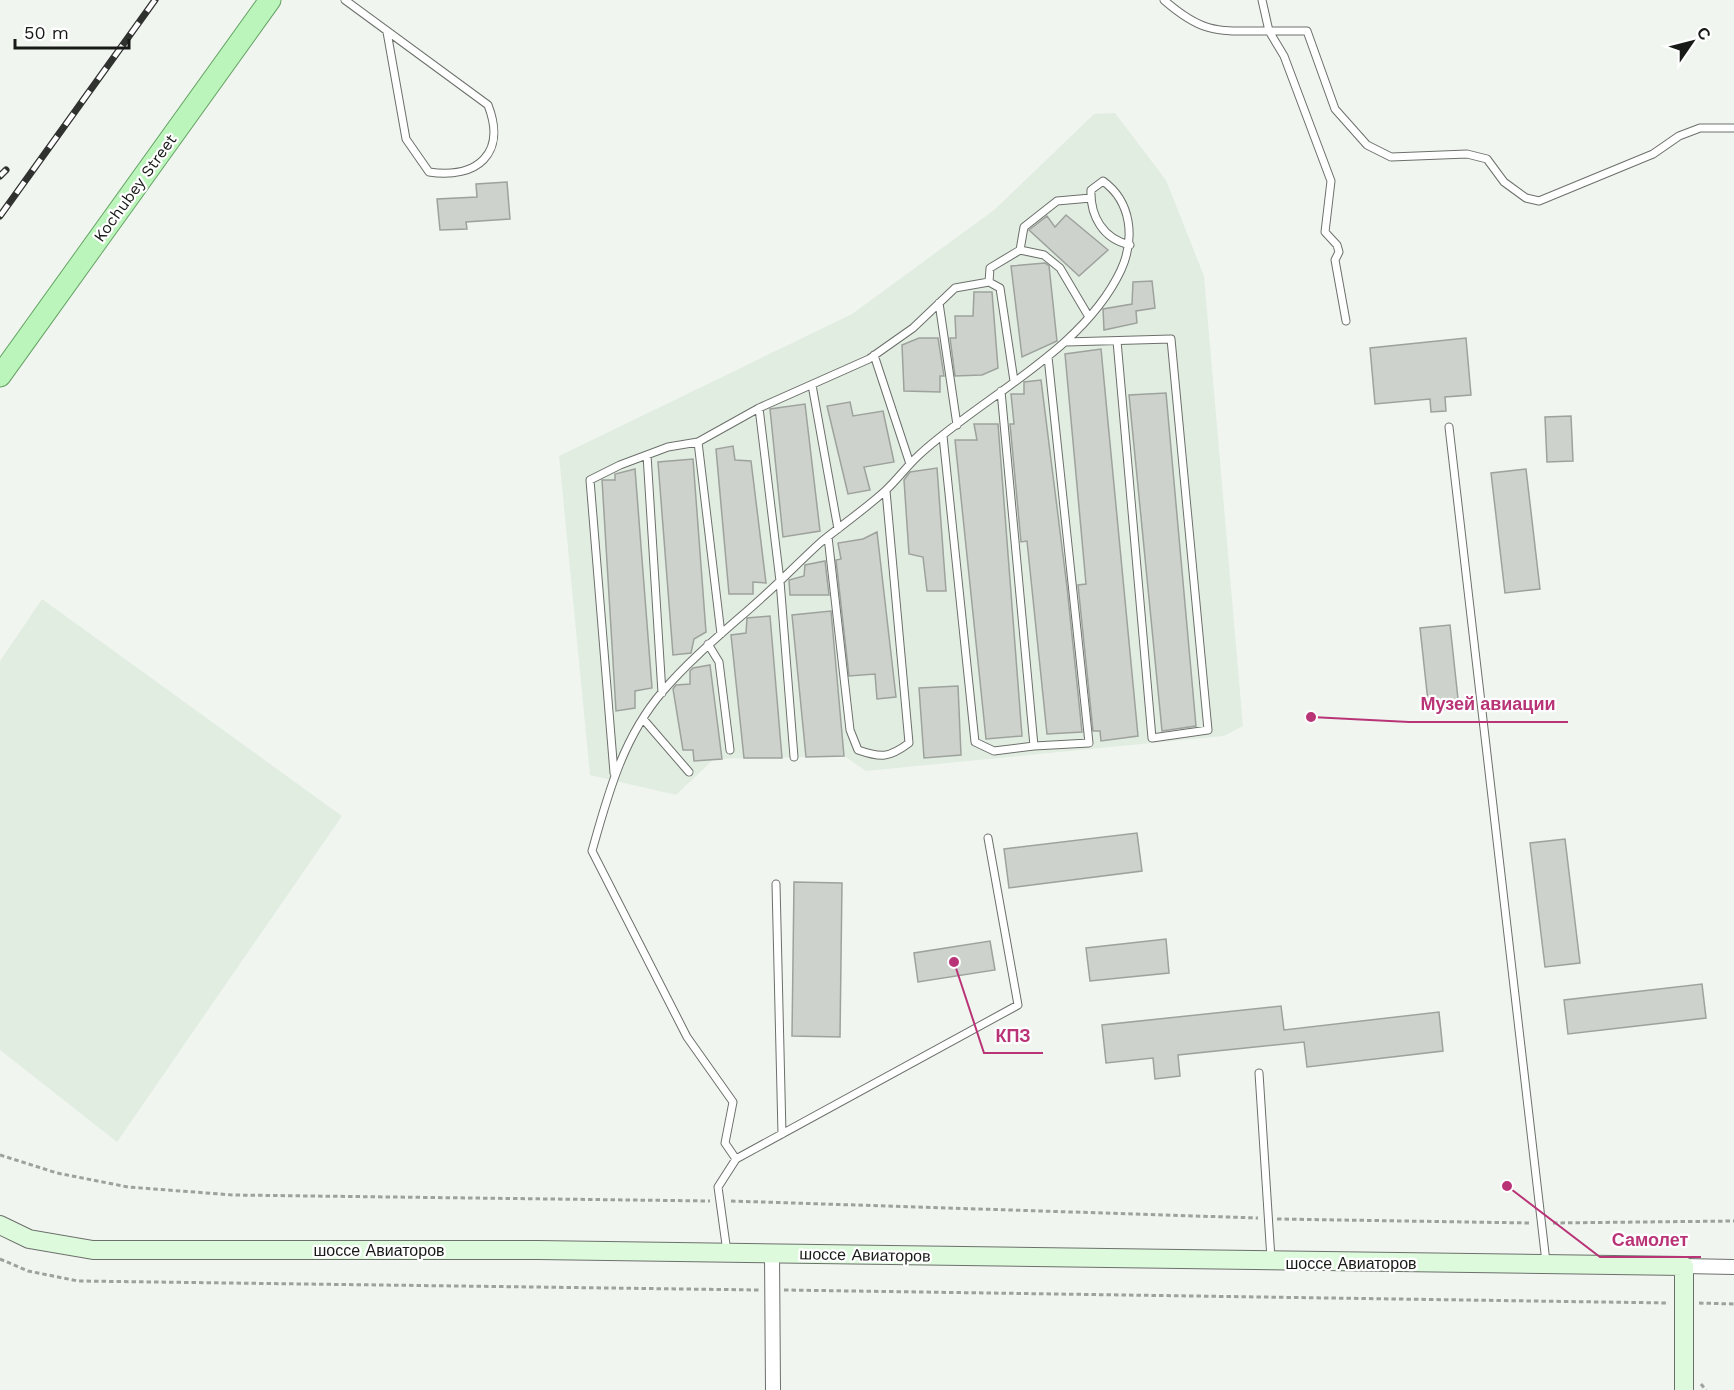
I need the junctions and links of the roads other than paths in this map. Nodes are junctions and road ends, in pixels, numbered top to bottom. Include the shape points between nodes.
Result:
1 (270, 0) edge
2 (345, 0) edge
3 (1164, 0) edge
4 (1262, 0) edge
5 (1269, 31) junction
6 (387, 32) junction
7 (1734, 128) edge
8 (1090, 198) junction
9 (1130, 244) junction
10 (1020, 250) junction
11 (989, 282) junction
12 (939, 303) junction
13 (1089, 317) junction
14 (1346, 321) dead end
15 (1117, 341) junction
16 (1066, 342) junction
17 (874, 355) junction
18 (1048, 357) junction
19 (0, 375) edge
20 (1014, 381) junction
21 (812, 386) junction
22 (1000, 391) junction
23 (759, 408) junction
24 (957, 425) junction
25 (1449, 428) dead end
26 (943, 436) junction
27 (698, 442) junction
28 (647, 454) junction
29 (910, 464) junction
30 (886, 491) junction
31 (838, 529) junction
32 (828, 537) junction
33 (780, 581) junction
34 (721, 634) junction
35 (708, 644) junction
36 (662, 693) junction
37 (644, 720) junction
38 (1034, 746) junction
39 (730, 750) dead end
40 (794, 757) dead end
41 (689, 772) dead end
42 (614, 773) junction
43 (988, 838) dead end
44 (776, 884) dead end
45 (1259, 1073) dead end
46 (782, 1134) junction
47 (736, 1159) junction
48 (0, 1225) edge
49 (727, 1252) junction
50 (772, 1253) junction
51 (1271, 1262) junction
52 (1546, 1264) junction
53 (1684, 1266) junction
54 (1734, 1266) edge
55 (773, 1390) edge
56 (1684, 1390) edge

1 - 19 main road, Kochubey Street
2 - 6 lane
3 - 5 lane via 1186,19 1216,31
4 - 5 lane
5 - 7 lane via 1308,31 1335,109 1366,145 1391,157 1467,153 1487,159 1504,182 1532,200 1570,190 1653,154 1700,128
5 - 14 lane via 1284,56 1331,182 1325,232 1339,252 1335,260
6 - 6 lane via 406,139 416,156 429,172 448,175 481,162 493,147 496,125 488,105
8 - 9 lane via 1100,225 1115,241
8 - 9 lane via 1091,190 1104,181 1116,190 1127,213
8 - 10 lane via 1057,201 1024,227
9 - 13 lane via 1120,271
10 - 11 lane via 990,268
10 - 13 lane via 1044,255 1060,268
11 - 12 lane via 955,288
11 - 20 lane via 1000,288
12 - 17 lane via 913,328
12 - 24 lane
13 - 16 lane
15 - 15 lane via 1171,339 1208,730 1152,738
15 - 16 lane
16 - 18 lane
17 - 21 lane
17 - 29 lane
18 - 20 lane
18 - 38 lane via 1089,743
20 - 22 lane
21 - 23 lane
21 - 31 lane
22 - 24 lane
22 - 38 lane
23 - 27 lane
23 - 33 lane
24 - 26 lane
25 - 52 lane
26 - 29 lane
26 - 38 lane via 975,742 994,752
27 - 28 lane
27 - 34 lane
28 - 36 lane
28 - 42 lane via 590,480
29 - 30 lane
30 - 31 lane
30 - 32 lane via 909,743 893,755 858,750 850,730
31 - 32 lane
32 - 33 lane
33 - 34 lane
33 - 40 lane
34 - 35 lane
35 - 36 lane
35 - 39 lane via 719,662
36 - 37 lane
37 - 41 lane
37 - 42 lane
42 - 47 lane via 592,851 687,1037 733,1102 725,1143
43 - 46 lane via 1017,1005
44 - 46 lane
45 - 51 lane
46 - 47 lane
47 - 49 lane via 718,1187
48 - 49 street, шоссе Авиаторов via 28,1239 93,1250
49 - 50 street, шоссе Авиаторов
50 - 51 street, шоссе Авиаторов
50 - 55 street
51 - 52 street, шоссе Авиаторов
52 - 53 street, шоссе Авиаторов
53 - 54 street, шоссе Авиаторов
53 - 56 street

